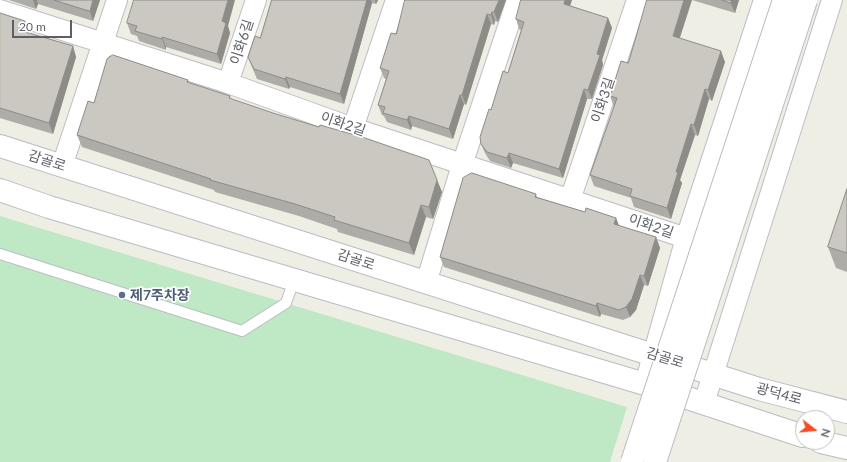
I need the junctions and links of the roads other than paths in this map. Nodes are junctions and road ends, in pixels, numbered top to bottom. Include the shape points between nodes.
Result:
1 (117, 0) edge
2 (256, 0) edge
3 (396, 0) edge
4 (517, 0) edge
5 (637, 0) edge
6 (764, 0) edge
7 (784, 0) edge
8 (806, 0) edge
9 (832, 0) edge
10 (0, 10) edge
11 (103, 42) junction
12 (228, 83) junction
13 (353, 128) junction
14 (0, 146) edge
15 (462, 165) junction
16 (62, 166) junction
17 (0, 190) edge
18 (570, 200) junction
19 (686, 238) junction
20 (0, 254) edge
21 (294, 280) junction
22 (426, 283) junction
23 (654, 355) junction
24 (713, 373) junction
25 (644, 384) junction
26 (704, 403) junction
27 (847, 412) edge
28 (795, 433) edge
29 (835, 445) edge
30 (847, 448) edge
31 (632, 462) edge
32 (655, 462) edge

1 - 11 street
2 - 12 street, 이화6길
3 - 13 street
4 - 15 street
5 - 18 street, 이화3길
6 - 19 street
7 - 31 main road, bridge
8 - 32 main road, bridge
9 - 24 street
10 - 11 street, 이화2길
11 - 12 street, 이화2길
11 - 16 street
12 - 13 street, 이화2길
13 - 15 street, 이화2길
14 - 16 main road, 감골로
15 - 18 street, 이화2길
15 - 22 street
16 - 22 main road, 감골로
17 - 21 main road
18 - 19 street, 이화2길
19 - 23 street
20 - 21 lane via 242,331 286,303
21 - 25 main road
22 - 23 main road, 감골로
23 - 24 main road, 감골로
23 - 25 street
24 - 26 street
24 - 27 main road, 광덕4로 via 759,389
25 - 26 main road
26 - 28 main road
29 - 30 main road

